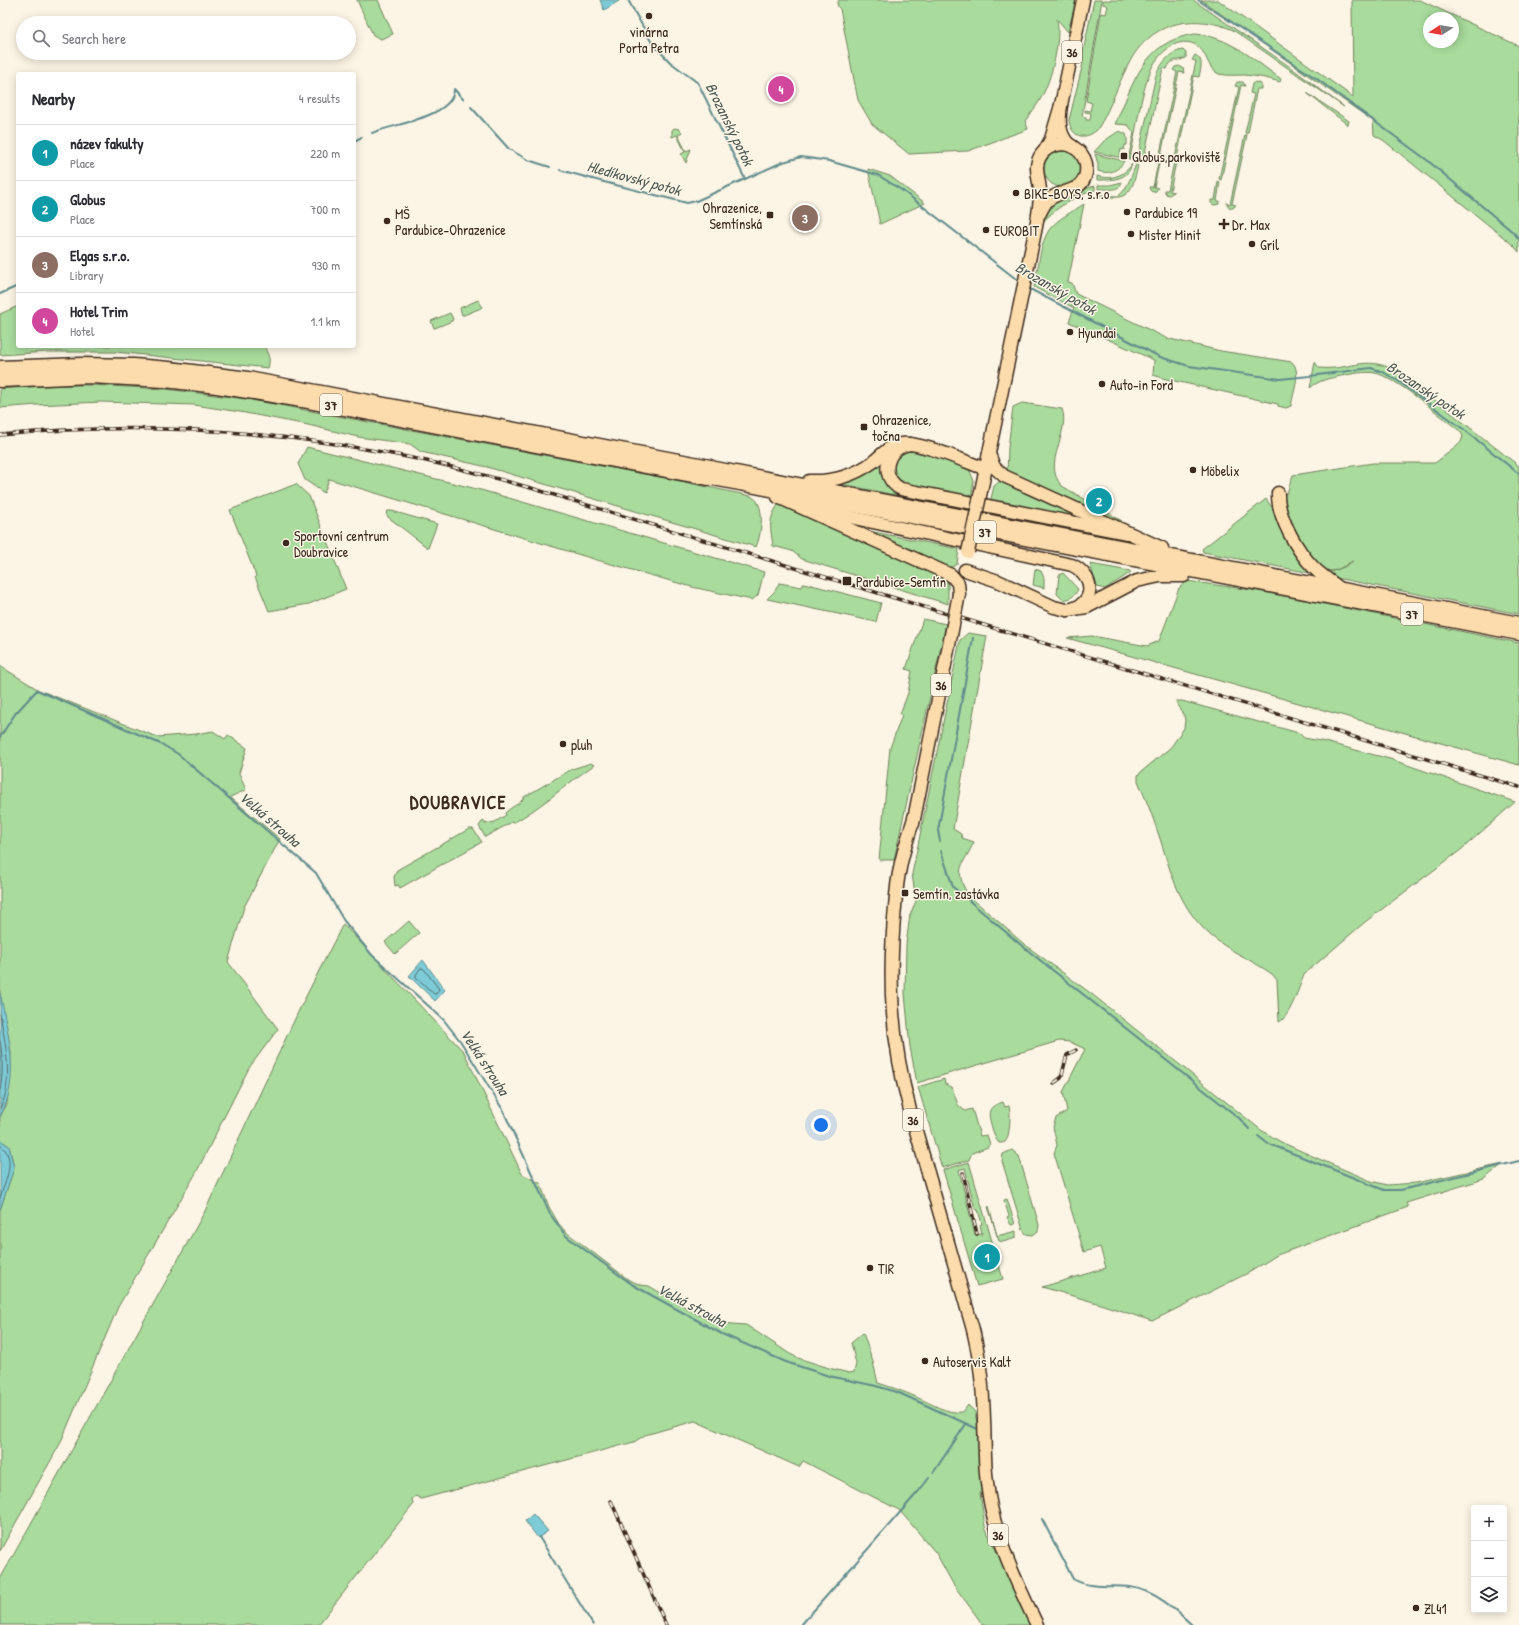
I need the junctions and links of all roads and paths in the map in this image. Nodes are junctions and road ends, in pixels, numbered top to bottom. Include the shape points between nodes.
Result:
1 (1083, 0) edge
2 (1061, 105) junction
3 (1072, 146) junction
4 (1045, 150) junction
5 (1038, 173) junction
6 (1069, 192) junction
7 (1036, 227) junction
8 (0, 368) edge
9 (0, 380) edge
10 (911, 444) junction
11 (990, 448) junction
12 (968, 463) junction
13 (986, 469) junction
14 (709, 473) junction
15 (757, 482) junction
16 (1278, 493) dead end
17 (803, 507) junction
18 (1127, 533) junction
19 (1190, 559) junction
20 (965, 570) junction
21 (1215, 576) junction
22 (1341, 589) junction
23 (960, 594) junction
24 (1067, 610) junction
25 (1519, 623) edge
26 (1519, 634) edge
27 (1037, 1625) edge

1 - 2 main road, 36
2 - 3 main road, 36 via 1061,132
2 - 4 main road, 36
3 - 4 main road via 1057,144
3 - 6 main road, 36 via 1083,156 1086,169 1081,183
4 - 5 main road, 36 via 1038,161
5 - 6 main road via 1049,189
5 - 7 main road, 36 via 1040,193
6 - 7 main road, 36 via 1052,197 1045,203
7 - 11 main road, 36
8 - 14 highway, 37 via 134,366 248,379
9 - 14 highway, 37 via 90,376 217,386
10 - 12 main road
10 - 15 main road via 894,446 860,470 834,479
10 - 18 main road via 897,448 888,462 889,479 900,489
11 - 12 main road via 981,459
11 - 13 main road, 36
11 - 18 main road via 992,463 1002,475
12 - 13 main road
13 - 20 main road, 36, bridge
14 - 15 main road, 37
15 - 17 main road
15 - 19 main road, 37
15 - 21 main road, 37
16 - 22 main road via 1281,513 1299,550 1315,569
17 - 23 main road via 951,575 958,584
17 - 24 main road via 1072,566 1086,577 1089,593 1083,605
18 - 19 main road
19 - 22 main road, 37
20 - 23 main road, 36
20 - 24 main road
21 - 24 main road via 1168,576 1145,579 1086,607
21 - 26 main road, 37
22 - 25 main road, 37
23 - 27 main road, 36, bridge via 914,818 900,868 892,944 891,992 901,1074 975,1337 981,1371 987,1484 993,1516 1009,1564

